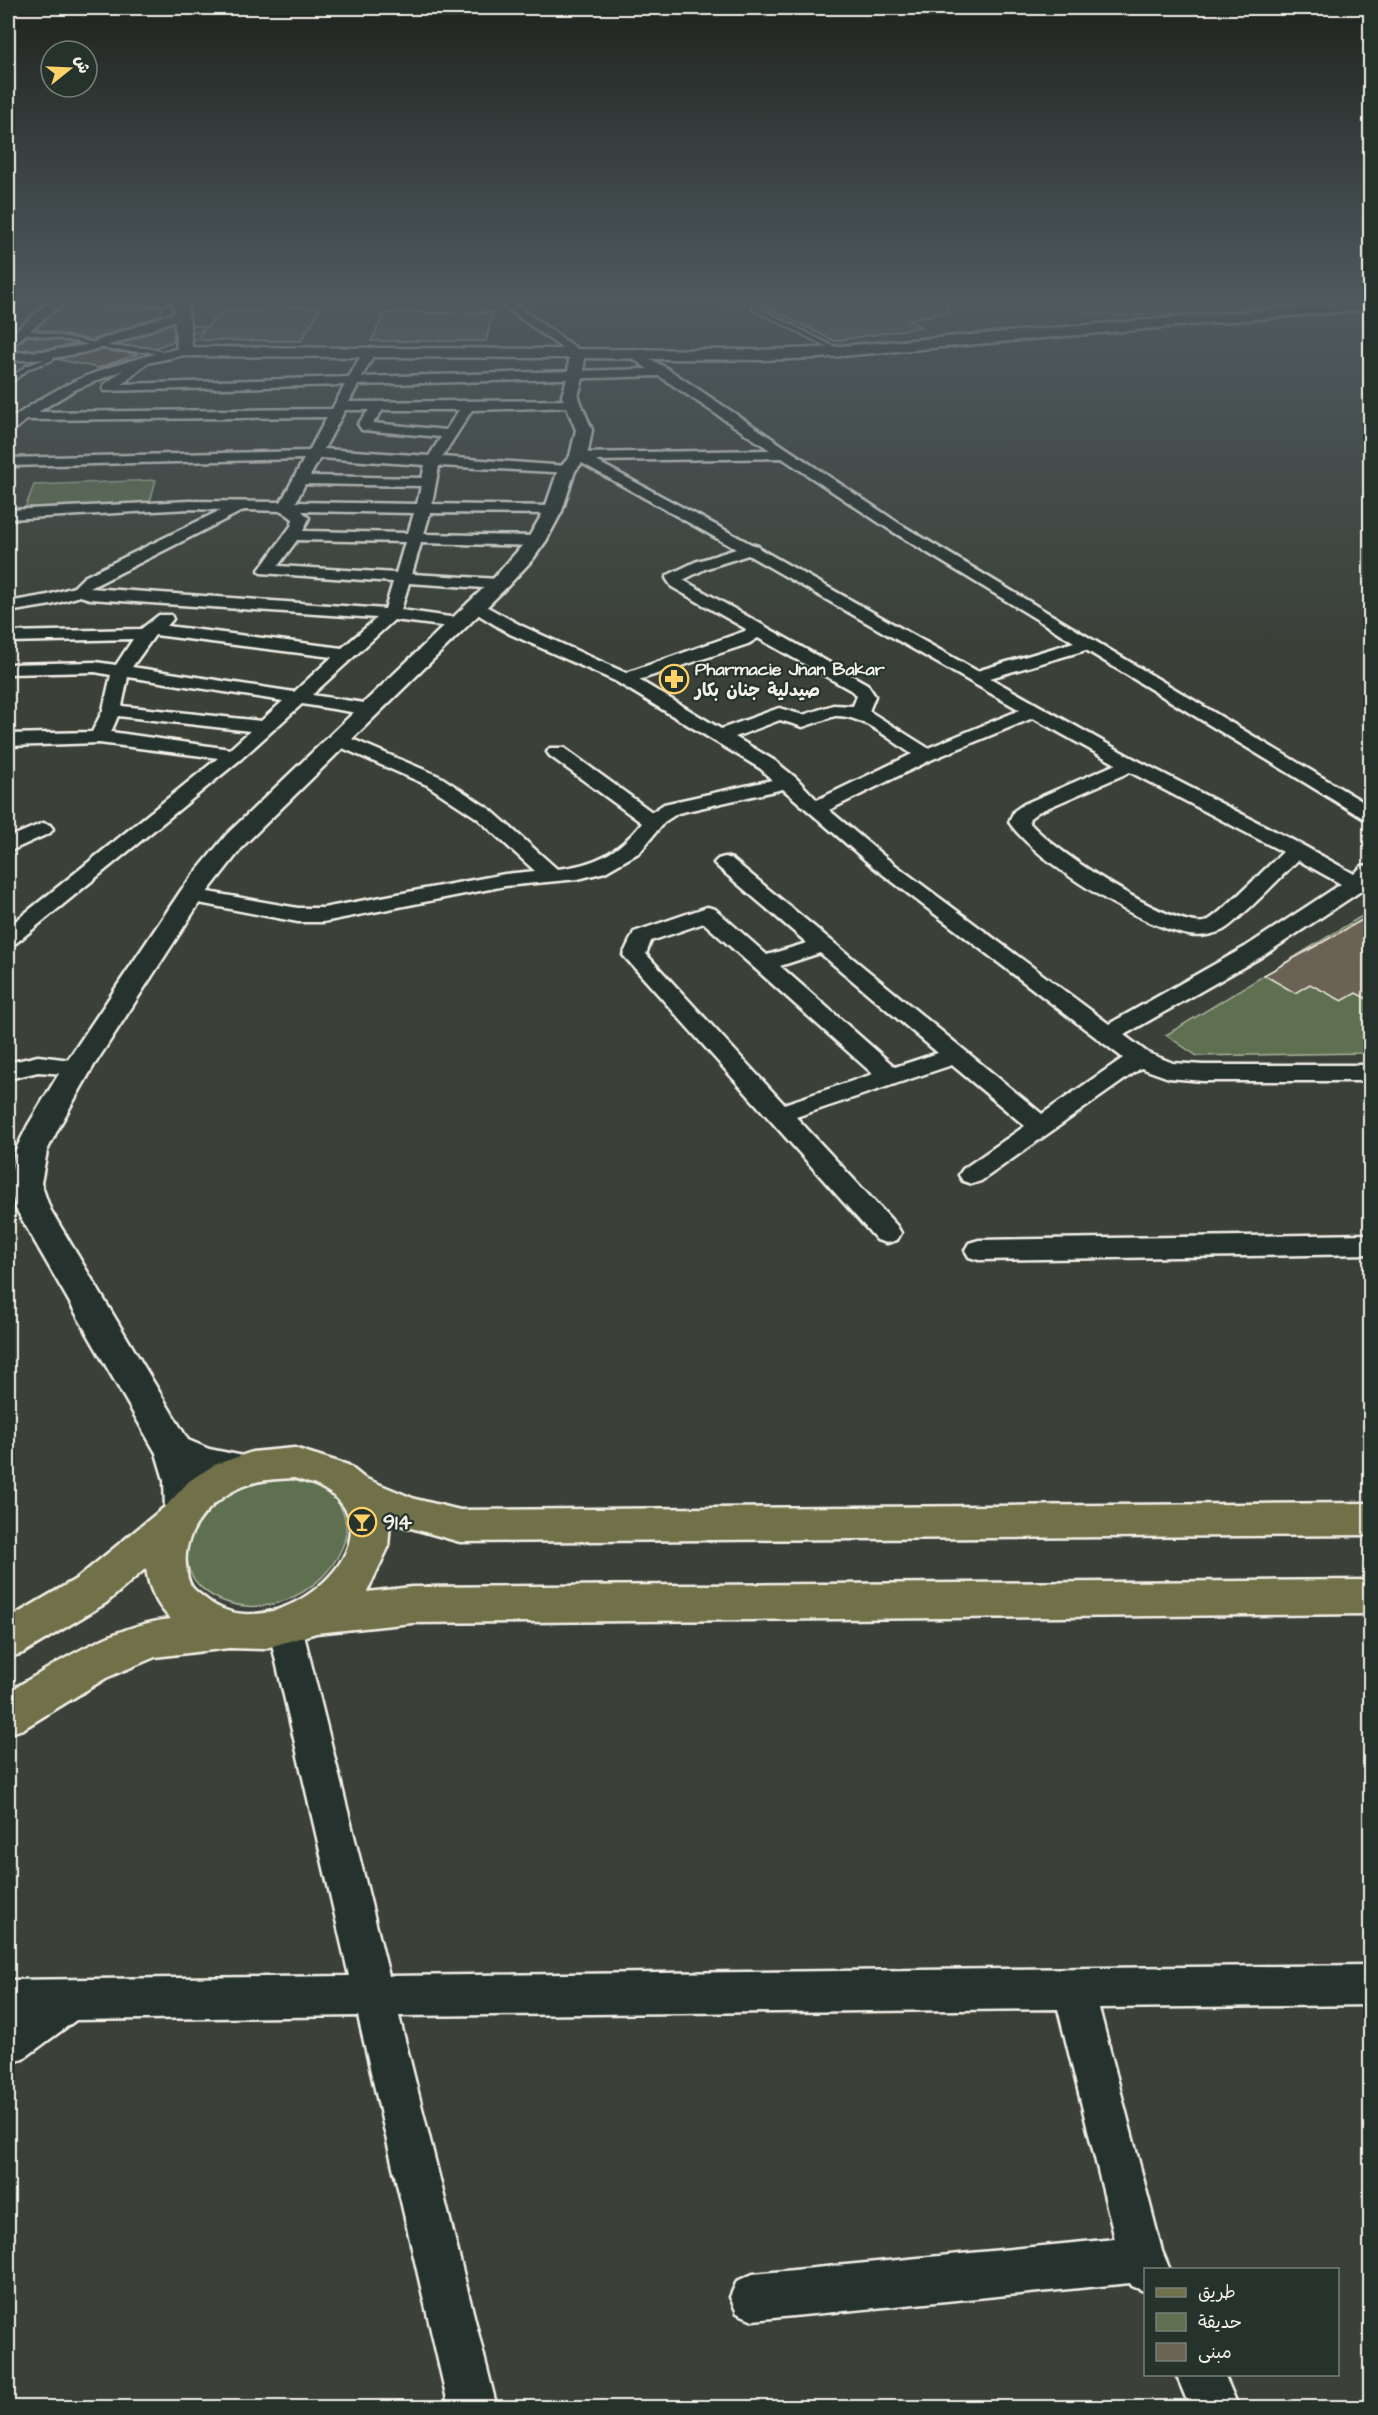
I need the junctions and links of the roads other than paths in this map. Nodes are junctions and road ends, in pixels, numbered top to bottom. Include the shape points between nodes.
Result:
1 (260, 412) edge
2 (337, 412) edge
3 (375, 412) edge
4 (464, 412) edge
5 (577, 412) edge
6 (723, 412) edge
7 (16, 417) edge
8 (8, 428) edge
9 (450, 434) junction
10 (314, 454) junction
11 (786, 454) junction
12 (433, 461) junction
13 (8, 462) edge
14 (572, 464) junction
15 (301, 480) junction
16 (430, 482) junction
17 (241, 506) junction
18 (286, 507) junction
19 (423, 510) junction
20 (553, 511) junction
21 (8, 514) edge
22 (293, 536) junction
23 (414, 538) junction
24 (536, 541) junction
25 (752, 549) junction
26 (402, 579) junction
27 (499, 584) junction
28 (81, 590) junction
29 (193, 599) junction
30 (8, 607) edge
31 (392, 613) junction
32 (466, 615) junction
33 (755, 628) junction
34 (148, 632) junction
35 (8, 637) edge
36 (1087, 644) junction
37 (346, 654) junction
38 (8, 669) edge
39 (121, 670) junction
40 (975, 677) junction
41 (624, 679) junction
42 (300, 697) junction
43 (370, 709) junction
44 (112, 710) junction
45 (1034, 711) junction
46 (859, 713) junction
47 (267, 727) junction
48 (720, 736) junction
49 (99, 737) junction
50 (338, 739) junction
51 (8, 740) edge
52 (557, 752) dead end
53 (234, 755) junction
54 (926, 755) junction
55 (1131, 765) junction
56 (789, 782) junction
57 (815, 809) junction
58 (1371, 814) edge
59 (653, 822) junction
60 (43, 829) dead end
61 (8, 846) edge
62 (1297, 850) junction
63 (725, 864) dead end
64 (553, 876) junction
65 (1363, 878) edge
66 (191, 895) junction
67 (8, 938) edge
68 (823, 945) junction
69 (764, 964) junction
70 (1108, 1034) junction
71 (956, 1055) junction
72 (1139, 1058) junction
73 (78, 1067) junction
74 (8, 1071) edge
75 (1371, 1073) edge
76 (891, 1077) junction
77 (779, 1114) junction
78 (1042, 1127) junction
79 (972, 1175) dead end
80 (887, 1233) dead end
81 (1371, 1244) edge
82 (979, 1250) dead end
83 (175, 1452) junction
84 (244, 1470) junction
85 (354, 1490) junction
86 (182, 1513) junction
87 (1371, 1519) edge
88 (1371, 1597) edge
89 (300, 1621) junction
90 (231, 1631) junction
91 (8, 1640) edge
92 (8, 1714) edge
93 (1371, 1985) edge
94 (1072, 1987) junction
95 (375, 1994) junction
96 (71, 1998) junction
97 (8, 2000) edge
98 (8, 2044) edge
99 (1145, 2264) edge
100 (753, 2296) dead end
101 (1200, 2376) edge
102 (473, 2408) edge
103 (1215, 2408) edge

1 - 7 street
2 - 10 street
3 - 9 street via 365,424 367,427
4 - 9 street
5 - 14 street via 584,430
6 - 11 street
7 - 8 street
9 - 12 street
10 - 12 street
10 - 13 street
10 - 15 street
11 - 14 street
11 - 36 street via 895,527
12 - 14 street
12 - 16 street
14 - 20 street
14 - 25 street
15 - 16 street
15 - 18 street
16 - 19 street
17 - 18 street
17 - 21 street
17 - 28 street via 90,580
18 - 19 street
18 - 22 street via 301,518
19 - 20 street
19 - 23 street
20 - 24 street
22 - 23 street
22 - 26 street via 267,570
23 - 24 street
23 - 26 street
24 - 27 street
25 - 33 street via 674,578 687,590
25 - 40 street
26 - 27 street
26 - 31 street
27 - 32 street
28 - 29 street via 101,595
28 - 30 street
29 - 31 street
29 - 34 street
31 - 32 street
31 - 37 street
32 - 41 street via 516,630
32 - 43 street
33 - 41 street via 742,640
33 - 46 street via 861,688 866,696
34 - 35 street
34 - 37 street
34 - 39 street
36 - 40 street
36 - 58 street
37 - 42 street
38 - 39 street
39 - 42 street
39 - 44 street
40 - 45 street
41 - 48 street
42 - 43 street
42 - 47 street
43 - 50 street
44 - 47 street
44 - 49 street
45 - 54 street
45 - 55 street
46 - 48 street via 837,710 803,721 779,714
46 - 54 street
47 - 53 street
48 - 56 street
49 - 51 street
49 - 53 street
50 - 64 street via 434,781 484,814
50 - 66 street via 236,839
52 - 59 street
53 - 67 street
54 - 57 street
55 - 62 street
55 - 62 street via 1031,808 1021,815 1019,822 1032,839 1093,880 1182,927 1217,925
56 - 57 street
56 - 59 street via 678,805 663,811
57 - 70 street
59 - 64 street via 633,848 612,862
60 - 61 street
62 - 65 street
63 - 68 street
64 - 66 street via 505,880 323,915 298,915
65 - 70 street via 1253,952
66 - 73 street
68 - 69 street
68 - 71 street
69 - 76 street
69 - 77 street via 707,914 642,938 634,955
70 - 72 street
71 - 76 street
71 - 78 street
72 - 75 street via 1169,1070 1203,1074
72 - 78 street
73 - 74 street via 38,1064
73 - 83 street via 31,1151 25,1183 33,1209
76 - 77 street
77 - 80 street
78 - 79 street
81 - 82 street
83 - 84 street via 204,1463
83 - 86 street via 183,1480
84 - 85 main road via 268,1464 318,1467 338,1476
84 - 86 main road via 211,1486
85 - 87 main road via 409,1513 460,1526
85 - 89 main road via 368,1512 370,1539 362,1567 343,1594
86 - 90 main road via 168,1540 164,1564 169,1587 182,1607 204,1623
86 - 91 main road via 91,1591
88 - 89 main road via 412,1605
89 - 90 main road via 254,1632
89 - 95 street
90 - 92 main road via 152,1639 91,1665
93 - 94 street
94 - 95 street
94 - 99 street
95 - 96 street
95 - 102 street
96 - 97 street
96 - 98 street
99 - 100 street
101 - 103 street

